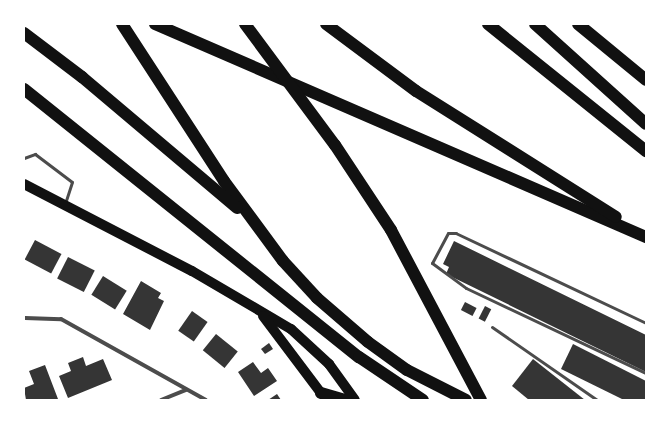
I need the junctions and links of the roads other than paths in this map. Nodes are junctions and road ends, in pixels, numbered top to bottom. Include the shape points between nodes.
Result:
1 (122, 24) edge
2 (245, 24) edge
3 (326, 24) edge
4 (488, 24) edge
5 (535, 24) edge
6 (578, 24) edge
7 (160, 26) edge
8 (24, 33) edge
9 (646, 80) edge
10 (24, 89) edge
11 (646, 124) edge
12 (646, 151) edge
13 (24, 158) edge
14 (24, 184) edge
15 (65, 204) junction
16 (252, 222) junction
17 (646, 237) edge
18 (258, 310) junction
19 (25, 318) edge
20 (646, 324) edge
21 (492, 327) dead end
22 (646, 372) edge
23 (186, 390) junction
24 (321, 393) joint
25 (161, 400) edge
26 (206, 400) edge
27 (346, 400) edge
28 (355, 400) edge
29 (423, 400) edge
30 (466, 400) edge
31 (481, 400) edge
32 (597, 400) edge

1 - 16 highway
2 - 31 highway via 335,145 391,230
3 - 17 highway via 416,91
4 - 12 highway
5 - 11 highway
6 - 9 highway
7 - 17 highway
8 - 16 highway via 143,127
10 - 29 highway via 360,357
13 - 15 lane via 35,154 72,182
14 - 15 main road
15 - 18 main road
16 - 30 highway via 317,298 368,342 407,370
18 - 24 main road via 293,352
18 - 28 main road via 291,329 317,352
19 - 23 street via 61,319 149,365 166,380
20 - 22 lane via 456,233 448,233 432,263 466,288
21 - 32 lane
23 - 25 street
23 - 26 street
24 - 27 highway

